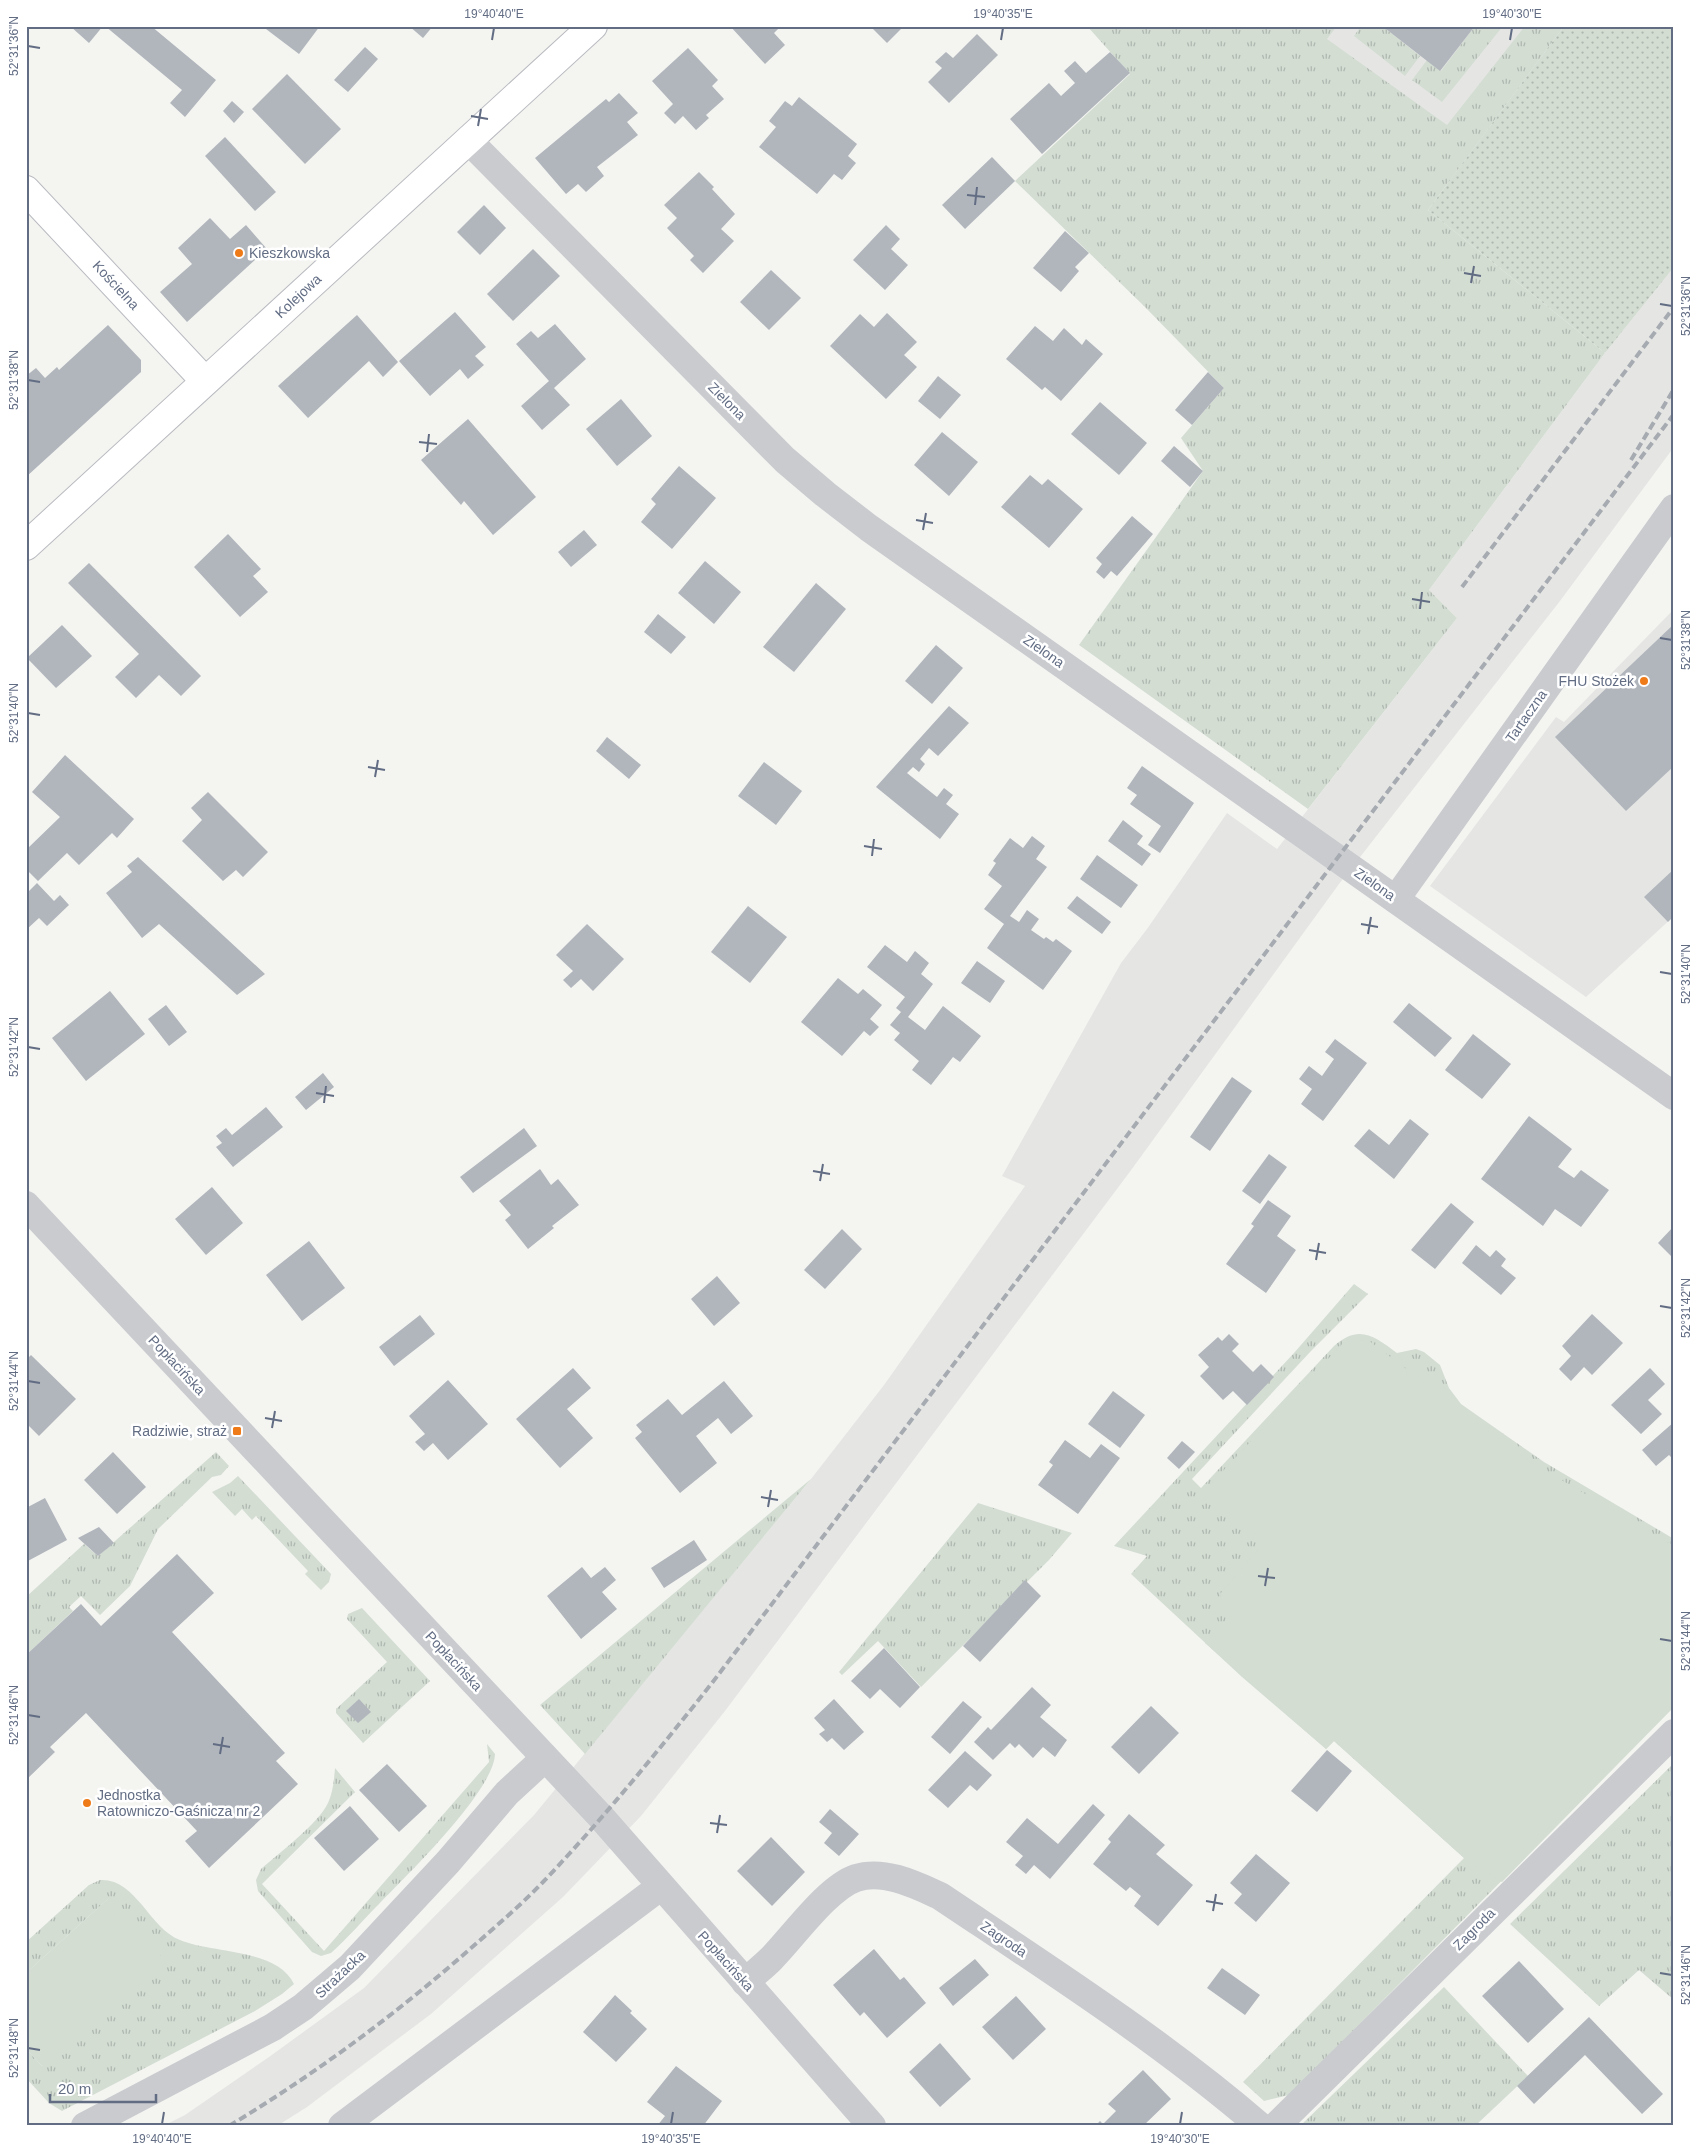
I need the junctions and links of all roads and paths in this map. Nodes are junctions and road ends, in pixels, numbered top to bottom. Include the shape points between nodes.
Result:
1 (593, 26) edge
2 (468, 140) junction
3 (26, 190) edge
4 (205, 381) junction
5 (1674, 508) edge
6 (26, 546) edge
7 (1396, 899) junction
8 (1674, 1096) edge
9 (26, 1204) edge
10 (1674, 1733) edge
11 (545, 1758) junction
12 (660, 1887) junction
13 (745, 1982) junction
14 (85, 2126) edge
15 (342, 2126) edge
16 (872, 2126) edge
17 (1260, 2126) edge
18 (1276, 2126) edge

1 - 2 main road, Kolejowa
2 - 4 main road, Kolejowa
2 - 7 street, Zielona via 785,460 825,494
3 - 4 main road, Kościelna
4 - 6 main road, Kolejowa
5 - 7 street, Tartaczna
7 - 8 street, Zielona
9 - 11 street, Popłacińska
10 - 18 street, Zagroda
11 - 12 street, Popłacińska via 601,1817
11 - 14 street, Strażacka via 507,1793 350,1967 303,2007 273,2027
12 - 13 street, Popłacińska
12 - 15 street
13 - 16 street, Popłacińska
13 - 17 street, Zagroda via 821,1904 856,1878 875,1876 915,1884 940,1896 1095,1999 1183,2063

